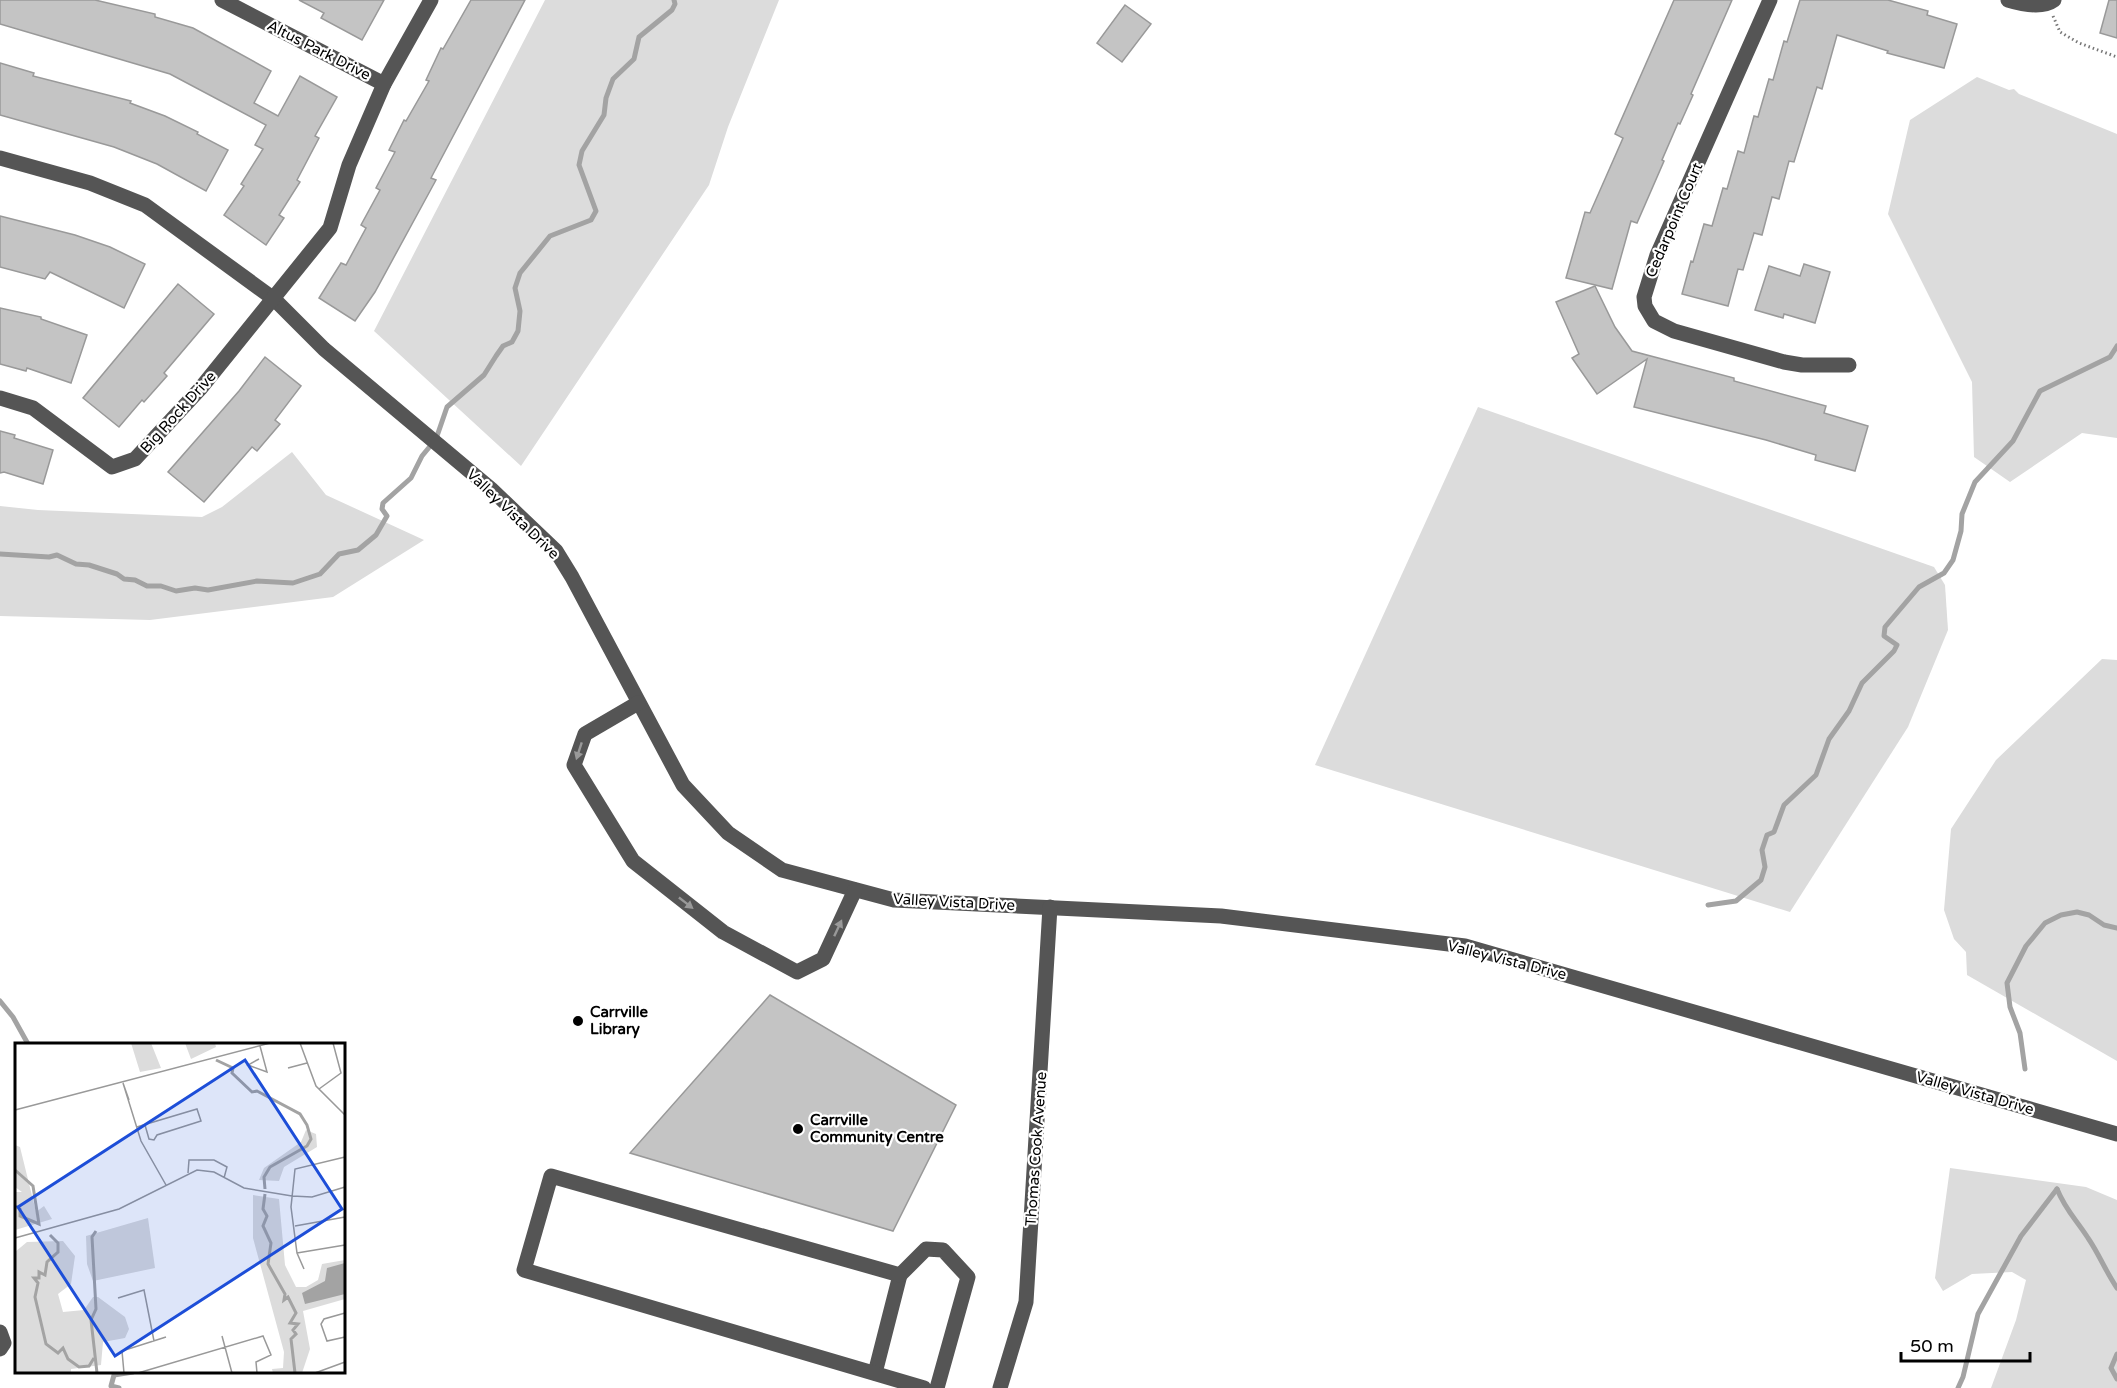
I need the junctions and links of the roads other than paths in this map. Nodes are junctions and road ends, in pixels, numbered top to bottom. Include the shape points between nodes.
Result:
1 (222, 0) edge
2 (431, 0) edge
3 (1770, 0) edge
4 (2008, 0) edge
5 (2051, 2) edge
6 (384, 84) junction
7 (0, 158) edge
8 (274, 299) junction
9 (1849, 365) dead end
10 (0, 399) edge
11 (638, 704) junction
12 (855, 890) junction
13 (1050, 907) junction
14 (2117, 1134) edge
15 (900, 1275) junction
16 (0, 1332) edge
17 (0, 1349) edge
18 (875, 1373) junction
19 (924, 1388) edge
20 (937, 1388) edge
21 (1000, 1388) edge

1 - 6 street, Altus Park Drive
2 - 6 street
3 - 9 street, Cedarpoint Court via 1660,248 1644,297 1645,306 1654,321 1674,332 1784,362
4 - 5 street via 2021,4
6 - 8 street via 349,165 330,228
7 - 8 street, Valley Vista Drive via 90,183 145,205
8 - 10 street, Big Rock Drive via 200,389 135,459 112,467 33,408
8 - 11 street, Valley Vista Drive via 324,349 491,489 556,551
11 - 12 street, Valley Vista Drive via 683,784 728,833 782,870
11 -> 12 street via 585,734 574,765 633,861 723,932 797,972 823,959
12 - 13 street, Valley Vista Drive via 894,900
13 - 14 street, Valley Vista Drive via 1221,916 1465,946
13 - 21 street, Thomas Cook Avenue via 1026,1302
15 - 18 street
15 - 18 street via 551,1176 524,1270
15 - 20 street via 926,1249 943,1250 968,1277
16 - 17 street via 4,1343
18 - 19 street

